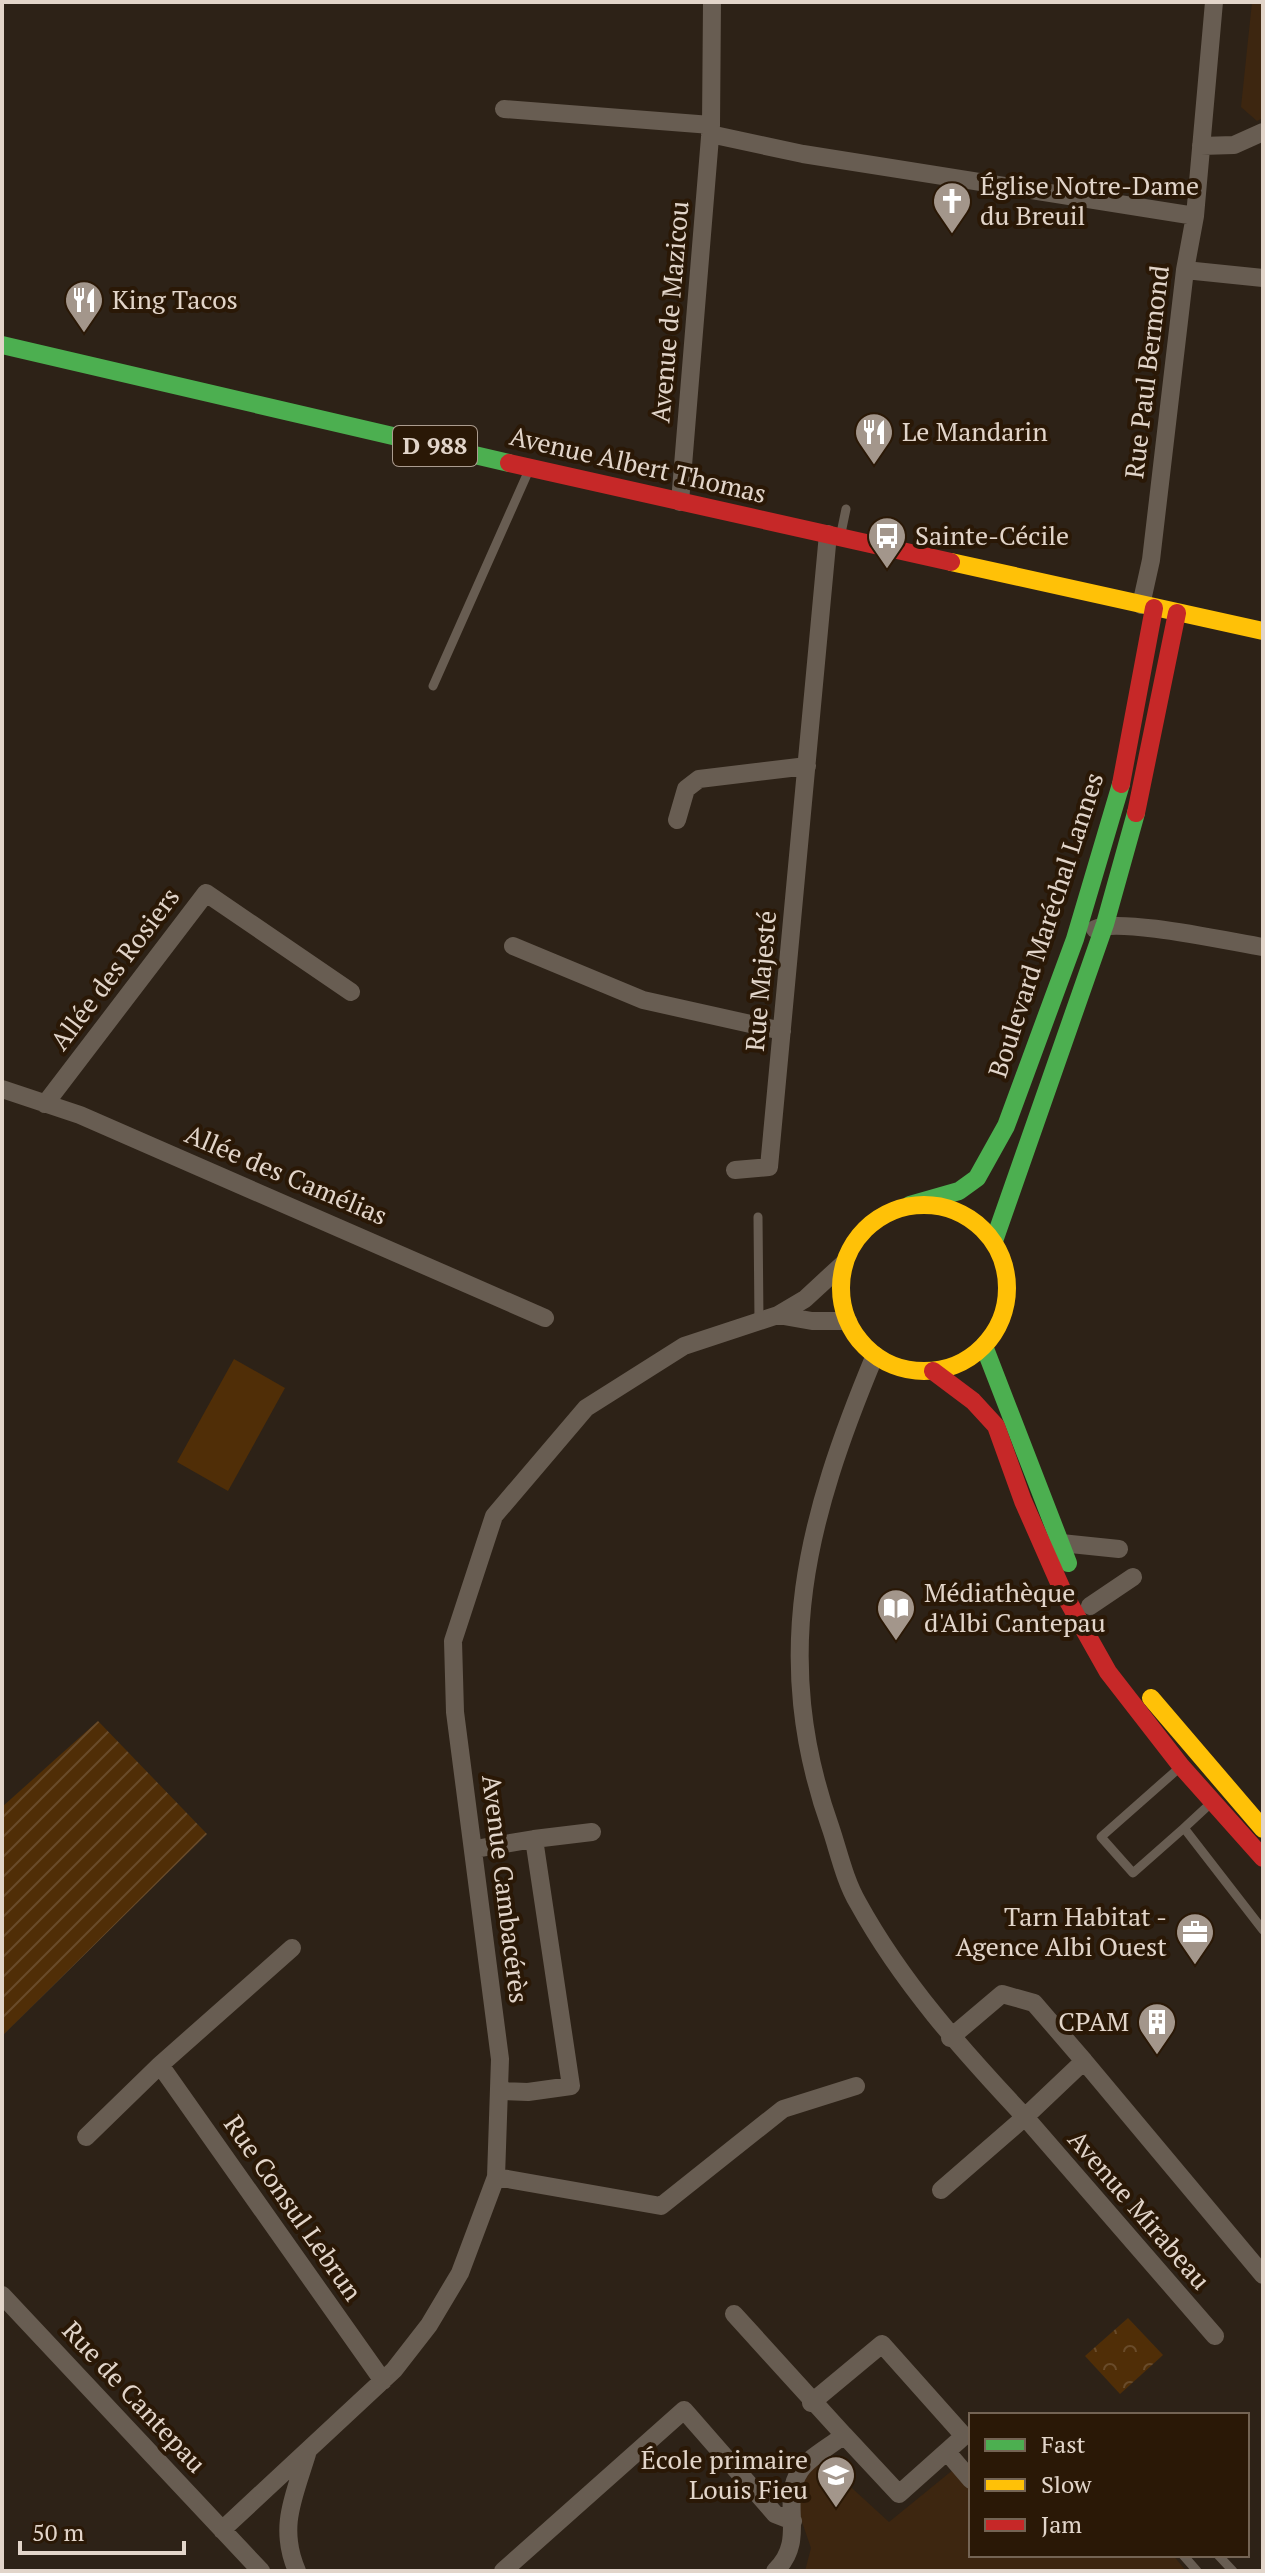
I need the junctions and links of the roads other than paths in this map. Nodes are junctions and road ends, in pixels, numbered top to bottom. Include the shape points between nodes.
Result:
1 (712, 2) edge
2 (1214, 2) edge
3 (504, 109) dead end
4 (711, 130) junction
5 (1263, 132) edge
6 (1201, 146) junction
7 (1195, 216) junction
8 (1185, 270) junction
9 (1263, 278) edge
10 (2, 345) edge
11 (531, 467) junction
12 (680, 502) junction
13 (846, 509) dead end
14 (835, 535) junction
15 (1147, 606) junction
16 (1177, 613) junction
17 (1263, 631) edge
18 (433, 686) dead end
19 (807, 766) junction
20 (677, 820) dead end
21 (1105, 924) junction
22 (1075, 939) junction
23 (513, 946) dead end
24 (1263, 947) edge
25 (351, 992) dead end
26 (782, 1031) junction
27 (2, 1089) edge
28 (45, 1104) junction
29 (735, 1170) dead end
30 (910, 1205) junction
31 (758, 1217) dead end
32 (994, 1241) junction
33 (844, 1263) junction
34 (778, 1315) junction
35 (545, 1318) dead end
36 (759, 1321) junction
37 (848, 1321) junction
38 (984, 1346) junction
39 (875, 1355) junction
40 (933, 1371) junction
41 (1061, 1543) junction
42 (1119, 1549) dead end
43 (1133, 1577) dead end
44 (1090, 1606) junction
45 (1181, 1766) junction
46 (1213, 1800) junction
47 (1184, 1828) junction
48 (1263, 1829) edge
49 (592, 1832) dead end
50 (534, 1839) junction
51 (475, 1849) junction
52 (1263, 1858) edge
53 (1263, 1930) edge
54 (292, 1948) dead end
55 (950, 2038) junction
56 (1084, 2061) junction
57 (160, 2065) junction
58 (856, 2086) dead end
59 (502, 2091) junction
60 (1025, 2117) junction
61 (86, 2137) dead end
62 (496, 2177) junction
63 (941, 2190) dead end
64 (1263, 2275) edge
65 (2, 2295) edge
66 (734, 2314) dead end
67 (1215, 2336) dead end
68 (383, 2381) junction
69 (811, 2403) junction
70 (844, 2435) junction
71 (307, 2451) junction
72 (947, 2452) junction
73 (969, 2478) edge
74 (793, 2521) junction
75 (222, 2530) junction
76 (261, 2571) edge
77 (297, 2571) edge
78 (503, 2571) edge
79 (775, 2571) edge

1 - 4 street, Avenue de Mazicou
2 - 6 street, Rue Paul Bermond
3 - 4 street
4 - 7 street via 803,154
4 - 12 street, Avenue de Mazicou
5 - 6 street via 1234,145
6 - 7 street, Rue Paul Bermond
7 - 8 street, Rue Paul Bermond
8 - 9 street
8 - 15 street, Rue Paul Bermond
10 - 11 main road, Avenue Albert Thomas / D 988
11 - 12 main road, Avenue Albert Thomas / D 988
11 - 18 lane
12 - 14 main road, Avenue Albert Thomas / D 988
13 - 14 lane
14 - 15 main road, Avenue Albert Thomas / D 988
14 - 19 street, Rue Majesté
15 - 16 main road, Avenue Albert Thomas
15 - 22 main road, Boulevard Maréchal Lannes via 1126,767
16 - 17 main road, Avenue Albert Thomas
16 - 21 main road, Boulevard Maréchal Lannes via 1145,780
19 - 20 street via 699,779 686,789
19 - 26 street, Rue Majesté
21 - 22 street
21 - 24 street
21 - 32 main road, Boulevard Maréchal Lannes
22 - 30 main road, Boulevard Maréchal Lannes via 988,1163 959,1191
23 - 26 street via 643,1000
25 - 28 street, Allée des Rosiers via 206,893
26 - 29 street, Rue Majesté via 769,1167
27 - 28 street, Allée des Camélias
28 - 35 street, Allée des Camélias
30 - 32 main road via 934,1204 957,1211
30 - 33 main road, Boulevard Maréchal Lannes via 869,1225
31 - 36 lane
32 - 38 main road via 1005,1267 1007,1295 1000,1322
33 - 34 street, Avenue Cambacérès via 805,1299
33 - 37 main road, Boulevard Maréchal Lannes via 842,1302
34 - 36 street, Avenue Cambacérès
34 - 37 street, Avenue Cambacérès
36 - 51 street, Avenue Cambacérès via 684,1346 586,1408 494,1516 453,1641 455,1712
37 - 39 main road
38 - 40 main road via 952,1367
38 - 41 main road
39 - 40 main road via 913,1371
39 - 55 street via 839,1441 816,1516 801,1593 800,1696 816,1788 856,1901
40 - 45 main road via 996,1426 1064,1594 1108,1672
41 - 42 street
41 - 44 main road
43 - 44 street
44 - 48 main road via 1119,1657 1163,1714
45 - 46 main road
45 - 47 lane via 1101,1837 1133,1873
46 - 47 lane
46 - 52 main road
47 - 53 lane
49 - 50 street
50 - 51 street
50 - 59 street via 571,2086
51 - 59 street, Avenue Cambacérès
54 - 57 street
55 - 56 street via 1002,1994 1034,2003
55 - 60 street, Avenue Mirabeau
56 - 60 street
56 - 64 street
57 - 61 street
57 - 68 street, Rue Consul Lebrun
58 - 62 street via 783,2109 661,2206
59 - 62 street, Avenue Cambacérès
60 - 63 street
60 - 67 street, Avenue Mirabeau
62 - 68 street, Avenue Cambacérès via 460,2273 429,2325
65 - 75 street, Rue de Cantepau
66 - 69 street
68 - 71 street, Avenue Cambacérès
69 - 70 street
69 - 72 street via 882,2344 964,2436
70 - 72 street via 899,2494
70 - 74 street via 800,2471
71 - 75 street, Avenue Cambacérès
71 - 77 street via 289,2522 287,2547
72 - 73 street
74 - 78 street via 775,2514 684,2410 539,2548
74 - 79 street via 792,2546
75 - 76 street, Rue de Cantepau

